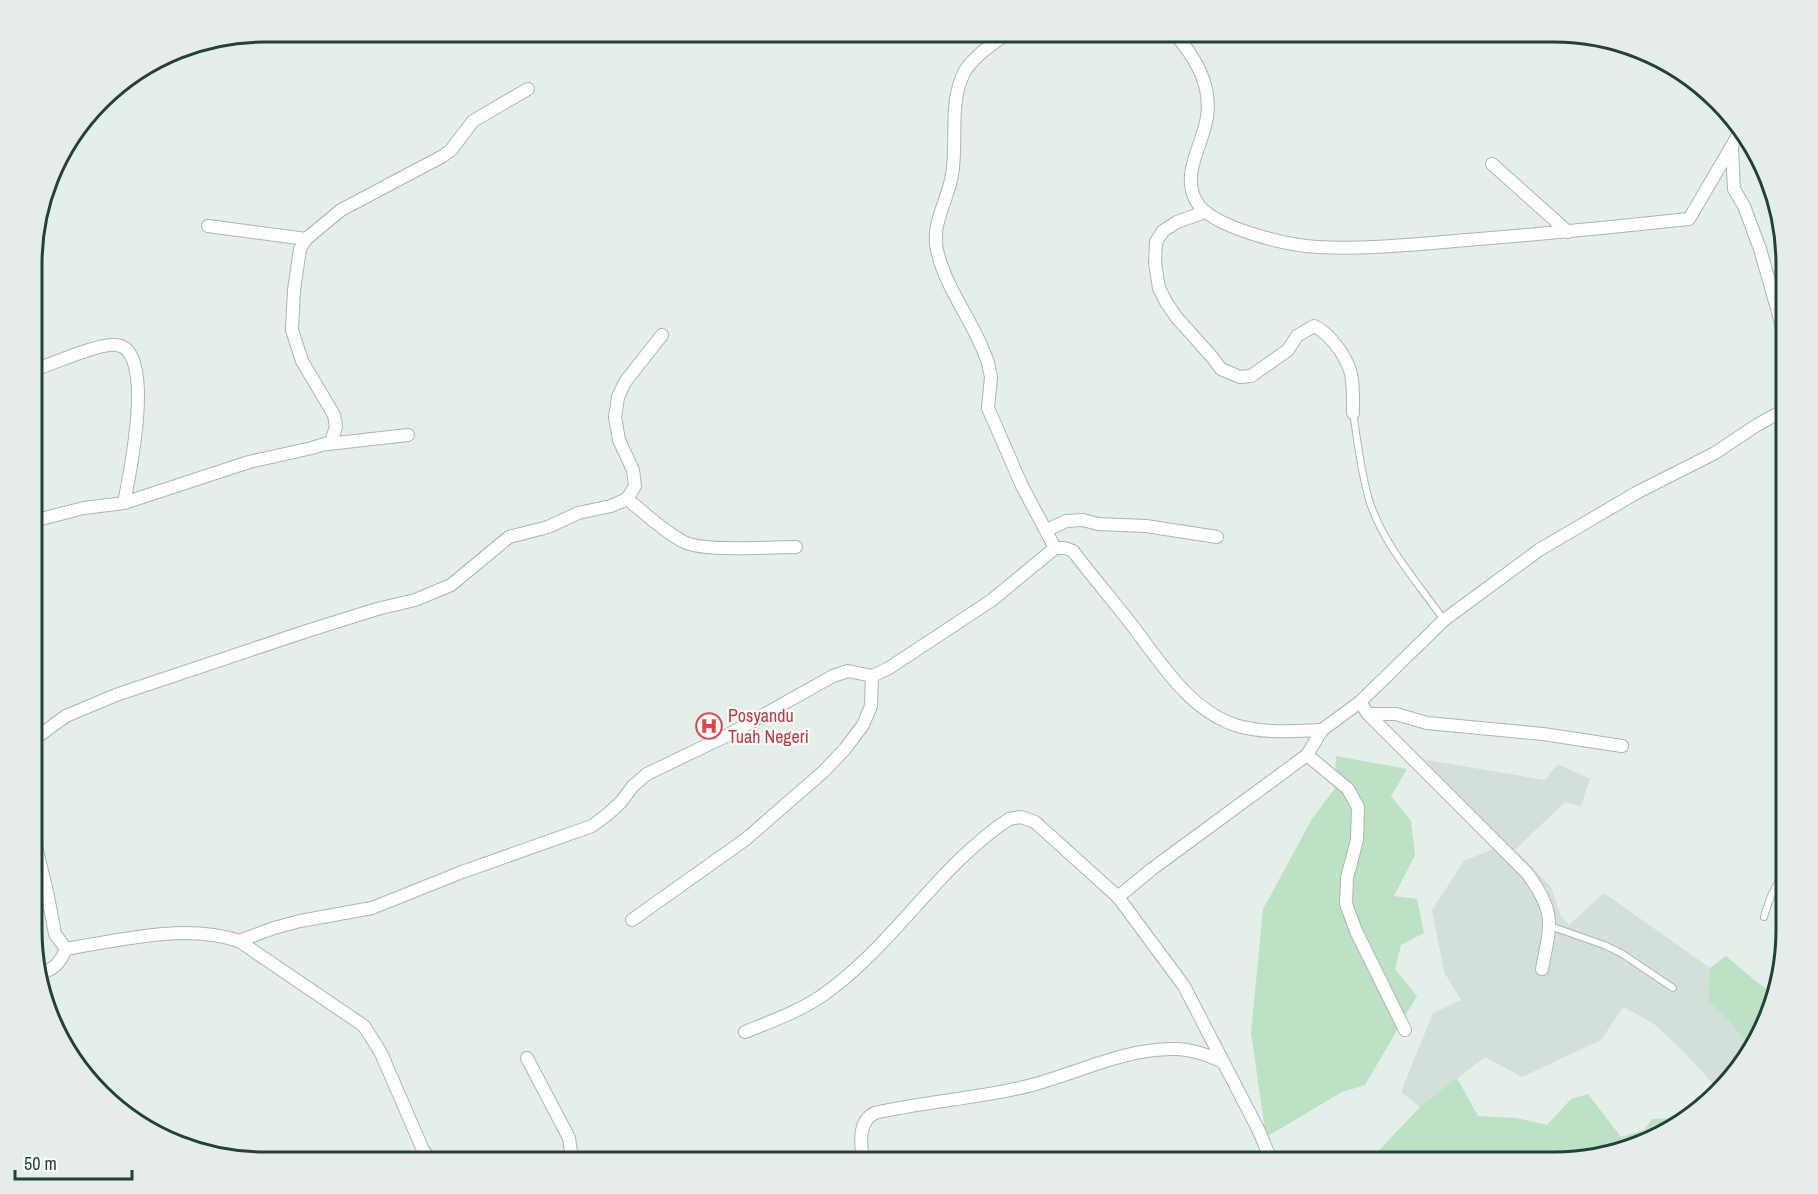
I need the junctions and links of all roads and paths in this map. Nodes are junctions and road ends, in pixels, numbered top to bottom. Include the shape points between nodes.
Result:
1 (997, 42) edge
2 (1180, 42) edge
3 (528, 89) dead end
4 (1737, 138) edge
5 (1731, 149) junction
6 (1492, 164) dead end
7 (1205, 212) junction
8 (208, 226) dead end
9 (1568, 232) junction
10 (306, 239) junction
11 (1776, 305) edge
12 (662, 334) dead end
13 (42, 367) edge
14 (1353, 413) joint
15 (1776, 415) edge
16 (408, 435) dead end
17 (328, 444) junction
18 (627, 499) junction
19 (124, 503) junction
20 (42, 518) edge
21 (1047, 530) junction
22 (1217, 537) dead end
23 (796, 547) dead end
24 (1055, 548) junction
25 (1444, 620) junction
26 (872, 676) junction
27 (1360, 702) junction
28 (1368, 714) junction
29 (1322, 729) junction
30 (42, 733) edge
31 (1622, 746) dead end
32 (1307, 755) junction
33 (42, 872) edge
34 (1776, 885) edge
35 (1118, 897) junction
36 (1764, 917) dead end
37 (632, 920) dead end
38 (1551, 926) junction
39 (239, 941) junction
40 (66, 949) junction
41 (1542, 969) dead end
42 (46, 972) edge
43 (1673, 988) dead end
44 (1405, 1030) dead end
45 (745, 1032) dead end
46 (527, 1058) dead end
47 (1223, 1062) junction
48 (423, 1150) edge
49 (571, 1152) edge
50 (862, 1152) edge
51 (1268, 1152) edge

1 - 21 street via 970,64 958,86 952,176 936,228 937,250 988,363 988,408 1022,486
2 - 7 street via 1206,86 1208,97 1207,119 1191,177 1195,200
3 - 10 street via 473,121 443,156 341,210
4 - 5 street
5 - 9 street via 1689,219
5 - 11 street via 1734,189 1760,249
6 - 9 street
7 - 9 street via 1260,236 1324,247
7 - 14 street via 1170,225 1156,242 1159,288 1177,318 1221,369 1240,377 1251,376 1272,363 1297,336 1314,326 1323,330 1350,368
8 - 10 street
10 - 17 street via 297,263 292,330 302,361 336,421 334,438
12 - 18 street via 618,397 615,417 619,440 633,470 635,486
13 - 19 street via 103,346 117,345 130,351 136,368 138,421
14 - 25 lane via 1370,502 1379,524
15 - 25 street via 1539,550
16 - 17 street
17 - 19 street via 249,462
18 - 23 street via 677,538 691,544
18 - 30 street via 509,537 451,585 415,600 116,695 66,716
19 - 20 street
21 - 22 street via 1066,521 1083,520
21 - 24 street
24 - 26 street via 992,600
24 - 29 street via 1073,552 1161,664 1202,708 1237,726 1271,731
25 - 27 street
26 - 37 street via 871,706 863,725 823,772 746,839
26 - 39 street via 848,671 833,676 648,774 592,826 372,908 300,921
27 - 28 street
27 - 29 street
28 - 31 street via 1396,714 1427,723
28 - 38 street via 1527,873 1545,900
29 - 32 street
32 - 35 street
32 - 44 street via 1348,789 1358,807 1357,840 1345,890 1348,915
33 - 40 street via 55,934
34 - 36 lane
35 - 45 street via 1035,822 1013,817 944,874 847,976 794,1012
35 - 47 street via 1184,986
38 - 41 street
38 - 43 lane via 1621,953
39 - 40 street via 187,933
39 - 48 street via 364,1026 381,1053
40 - 42 street via 56,966
46 - 49 street via 569,1138
47 - 50 street via 1189,1050 1151,1051 1019,1088 874,1113 864,1123
47 - 51 street

